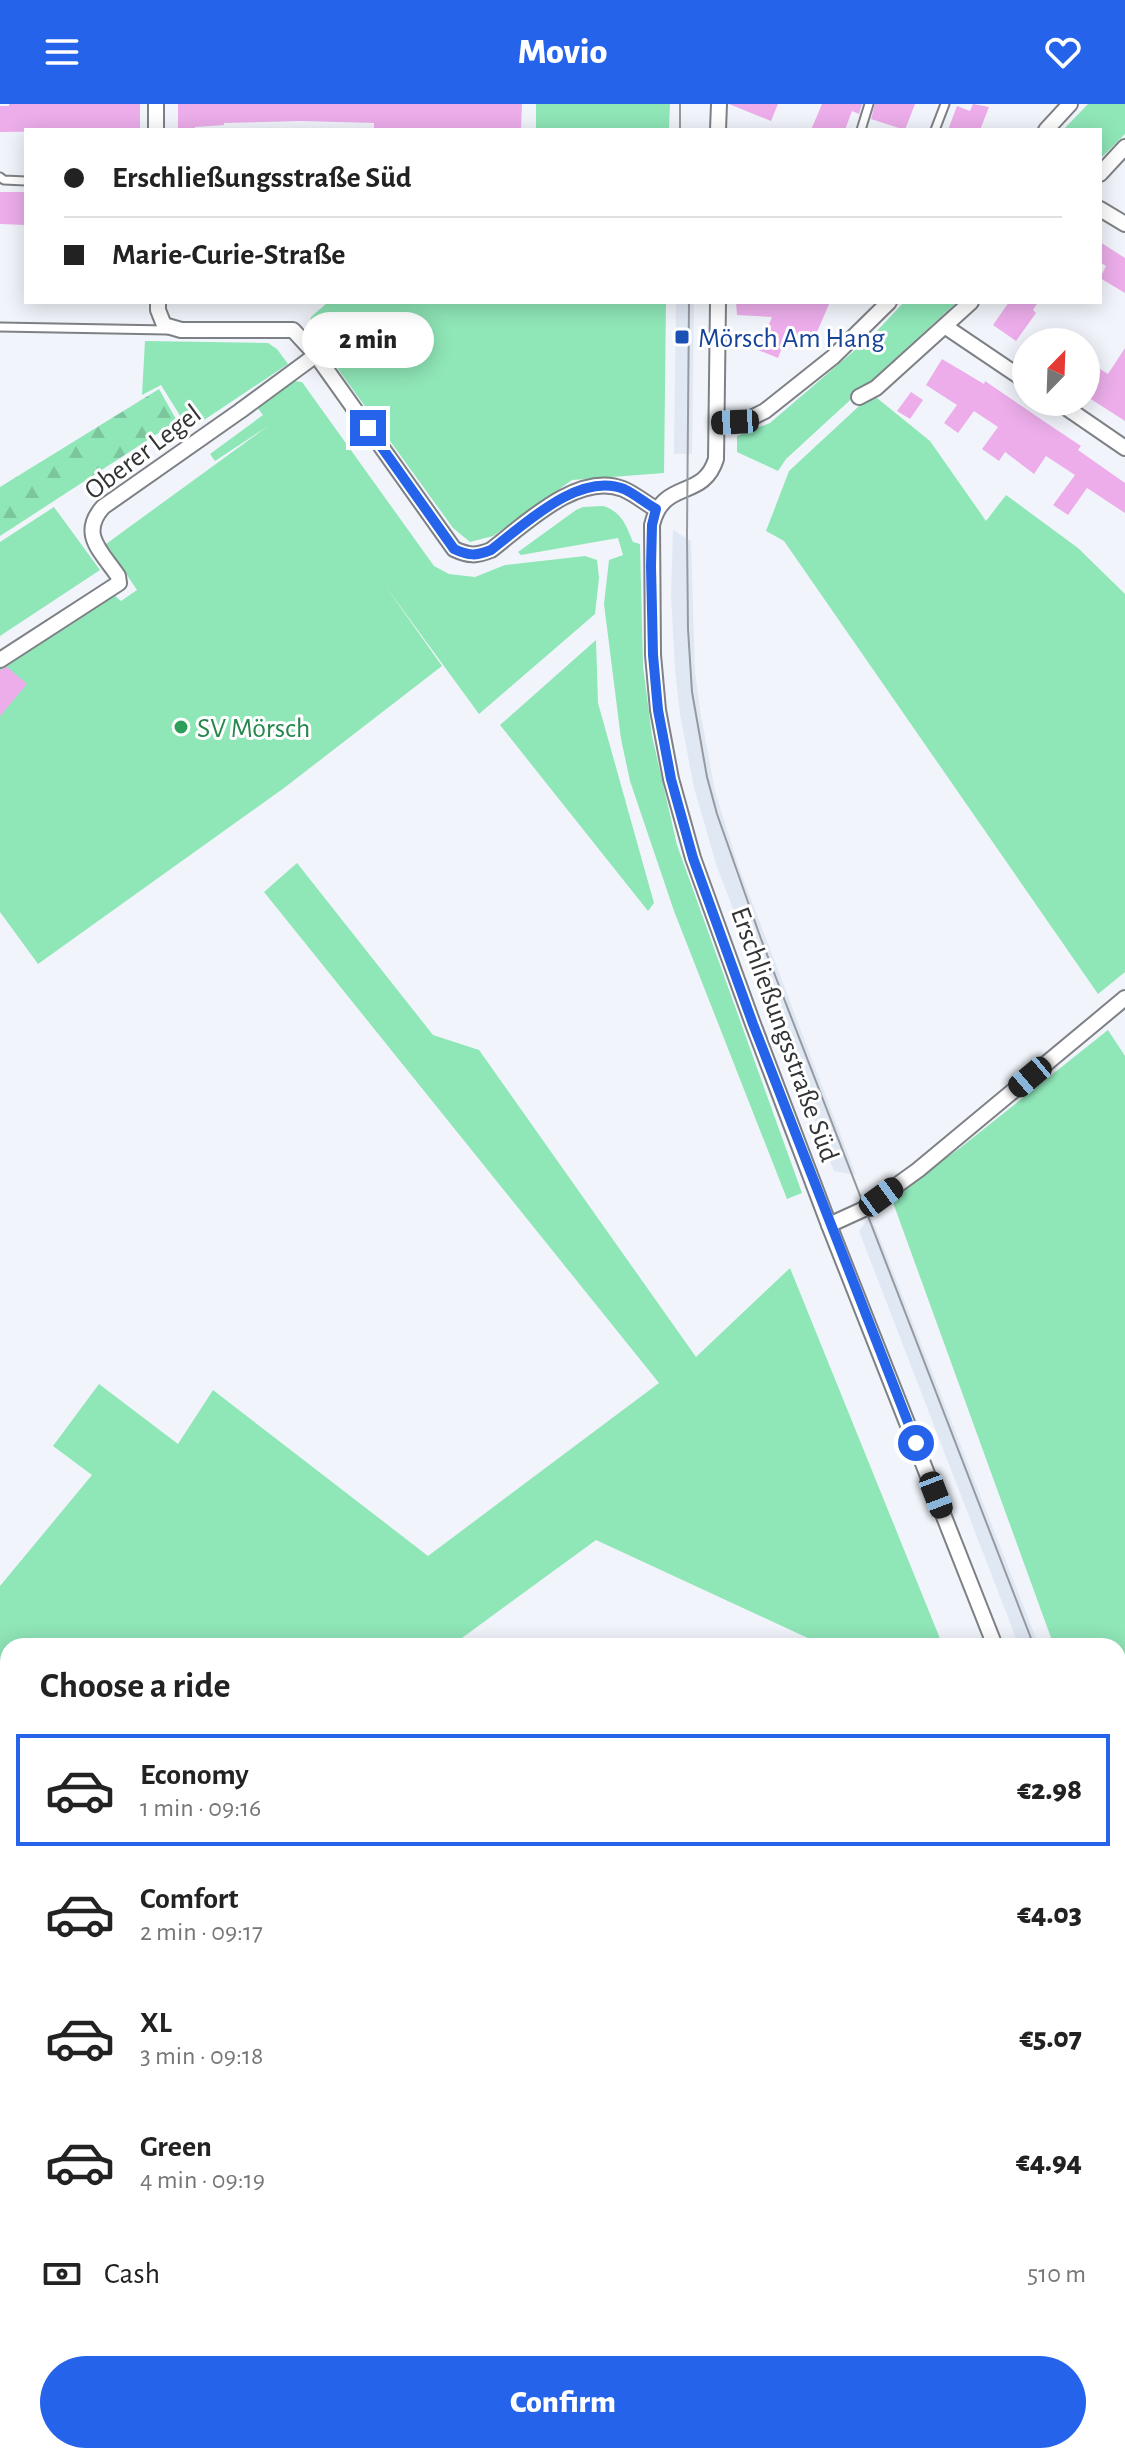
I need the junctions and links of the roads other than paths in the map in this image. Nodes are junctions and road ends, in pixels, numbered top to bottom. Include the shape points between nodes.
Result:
1 (156, 104) edge
2 (719, 104) edge
3 (869, 104) edge
4 (945, 104) edge
5 (1061, 107) edge
6 (156, 128) edge
7 (718, 128) edge
8 (862, 128) edge
9 (936, 128) edge
10 (1047, 128) edge
11 (1125, 147) edge
12 (1102, 172) edge
13 (0, 177) edge
14 (24, 181) edge
15 (1102, 210) edge
16 (1125, 224) edge
17 (158, 304) edge
18 (718, 304) edge
19 (887, 304) edge
20 (969, 304) edge
21 (0, 327) edge
22 (946, 327) junction
23 (181, 330) junction
24 (316, 355) junction
25 (1012, 372) edge
26 (859, 397) dead end
27 (1078, 416) edge
28 (718, 422) junction
29 (1125, 448) edge
30 (656, 509) junction
31 (0, 660) edge
32 (1125, 998) edge
33 (829, 1225) junction
34 (992, 1638) edge

1 - 6 street
2 - 7 street
3 - 8 lane
4 - 9 lane
5 - 10 street
11 - 12 street
13 - 14 lane
15 - 16 street
17 - 23 street via 164,325
18 - 28 street
19 - 28 street via 833,357 765,411 749,419
20 - 22 street
21 - 23 lane
22 - 25 street
22 - 26 street
23 - 24 street via 293,330
24 - 30 street via 454,549 465,554 491,550 584,488 625,490
24 - 31 street, Oberer Legel via 103,507 92,519 92,537 119,583
27 - 29 street
28 - 30 street via 716,459 708,477 665,498
30 - 33 street, Erschließungsstraße Süd via 651,552 653,655 671,779 693,858
32 - 33 street via 918,1170 864,1209
33 - 34 street, Erschließungsstraße Süd

